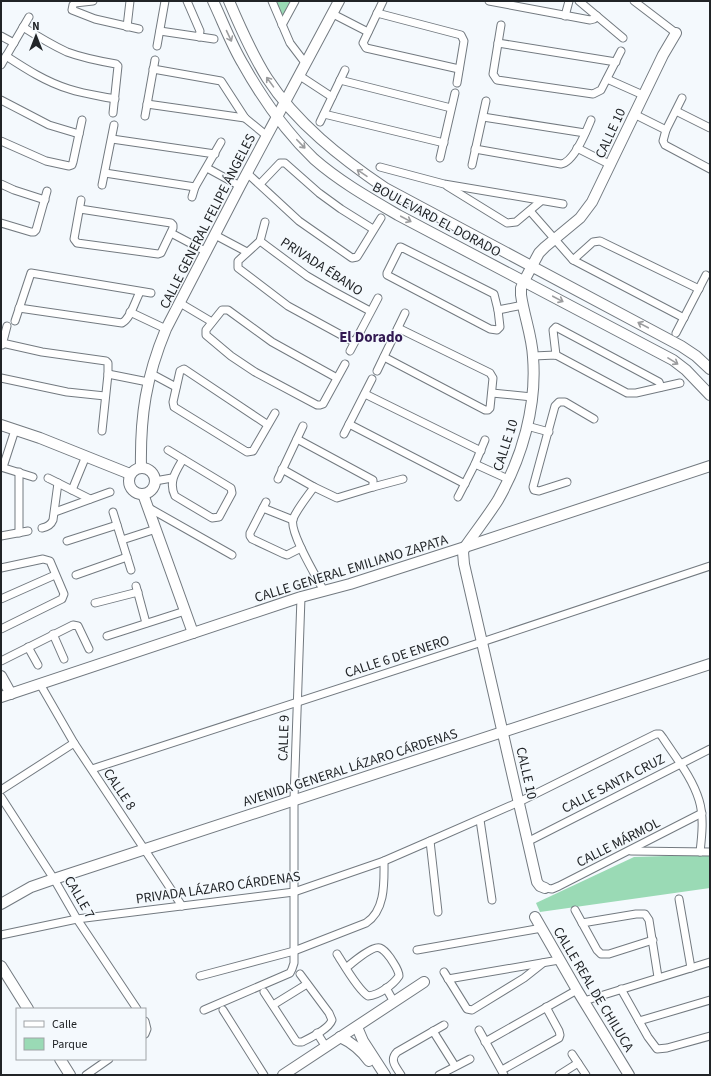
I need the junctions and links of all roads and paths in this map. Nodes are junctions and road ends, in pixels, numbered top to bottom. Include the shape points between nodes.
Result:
1 (92, 1) edge
2 (130, 1) edge
3 (165, 1) edge
4 (187, 1) edge
5 (213, 1) edge
6 (229, 1) edge
7 (272, 1) edge
8 (295, 1) edge
9 (339, 1) edge
10 (383, 1) edge
11 (489, 1) edge
12 (569, 1) edge
13 (579, 1) edge
14 (634, 1) edge
15 (506, 3) edge
16 (377, 13) junction
17 (333, 14) junction
18 (565, 16) junction
19 (597, 16) junction
20 (29, 17) dead end
21 (282, 24) junction
22 (501, 25) dead end
23 (23, 27) junction
24 (127, 27) junction
25 (138, 29) dead end
26 (160, 31) junction
27 (368, 32) junction
28 (676, 34) joint
29 (1, 36) edge
30 (199, 37) junction
31 (623, 38) dead end
32 (214, 39) dead end
33 (14, 43) junction
34 (498, 43) junction
35 (157, 46) dead end
36 (621, 51) dead end
37 (6, 56) junction
38 (155, 60) dead end
39 (616, 62) junction
40 (306, 64) junction
41 (1, 65) edge
42 (153, 69) junction
43 (459, 69) junction
44 (345, 70) dead end
45 (300, 76) junction
46 (607, 79) junction
47 (340, 80) junction
48 (457, 83) dead end
49 (455, 93) dead end
50 (643, 95) junction
51 (332, 97) junction
52 (115, 98) junction
53 (682, 98) dead end
54 (1, 100) edge
55 (486, 101) dead end
56 (285, 102) junction
57 (147, 104) junction
58 (451, 108) junction
59 (676, 111) junction
60 (113, 113) dead end
61 (324, 114) junction
62 (634, 114) junction
63 (144, 116) dead end
64 (277, 117) junction
65 (483, 117) junction
66 (245, 118) junction
67 (82, 120) dead end
68 (591, 120) dead end
69 (320, 122) dead end
70 (114, 125) dead end
71 (710, 128) edge
72 (666, 130) junction
73 (585, 133) junction
74 (79, 134) junction
75 (267, 136) junction
76 (112, 139) junction
77 (1, 141) edge
78 (221, 142) dead end
79 (444, 143) junction
80 (577, 148) junction
81 (475, 149) junction
82 (215, 154) junction
83 (440, 158) dead end
84 (472, 165) dead end
85 (611, 165) junction
86 (380, 167) dead end
87 (206, 168) junction
88 (710, 168) edge
89 (105, 173) junction
90 (247, 173) junction
91 (1, 184) edge
92 (260, 184) junction
93 (444, 184) junction
94 (102, 185) dead end
95 (240, 186) junction
96 (195, 187) junction
97 (47, 191) dead end
98 (192, 197) dead end
99 (45, 200) junction
100 (81, 200) dead end
101 (541, 201) junction
102 (563, 204) dead end
103 (80, 209) junction
104 (530, 211) junction
105 (381, 218) dead end
106 (265, 222) dead end
107 (1, 223) edge
108 (373, 229) junction
109 (171, 233) junction
110 (215, 235) junction
111 (554, 239) junction
112 (260, 241) junction
113 (207, 252) junction
114 (247, 252) junction
115 (573, 260) junction
116 (532, 265) junction
117 (706, 275) dead end
118 (524, 281) junction
119 (699, 289) junction
120 (140, 292) junction
121 (151, 293) dead end
122 (378, 298) dead end
123 (180, 303) junction
124 (522, 304) junction
125 (19, 308) junction
126 (498, 310) junction
127 (370, 311) junction
128 (130, 312) junction
129 (405, 313) dead end
130 (684, 318) junction
131 (15, 321) dead end
132 (212, 322) junction
133 (7, 326) dead end
134 (398, 328) junction
135 (166, 329) junction
136 (676, 333) dead end
137 (354, 342) junction
138 (2, 345) edge
139 (350, 351) dead end
140 (556, 355) junction
141 (533, 356) junction
142 (384, 357) junction
143 (345, 364) dead end
144 (710, 369) edge
145 (377, 371) dead end
146 (108, 374) junction
147 (1, 378) edge
148 (149, 378) junction
149 (337, 378) junction
150 (372, 379) dead end
151 (680, 383) dead end
152 (176, 387) junction
153 (661, 387) junction
154 (492, 392) junction
155 (364, 394) junction
156 (710, 395) edge
157 (105, 396) junction
158 (532, 397) junction
159 (275, 413) dead end
160 (594, 419) dead end
161 (349, 424) junction
162 (1, 425) edge
163 (268, 426) junction
164 (303, 426) dead end
165 (527, 426) junction
166 (15, 430) junction
167 (102, 431) dead end
168 (549, 432) junction
169 (344, 434) dead end
170 (297, 439) junction
171 (485, 440) dead end
172 (168, 450) dead end
173 (480, 451) junction
174 (86, 456) junction
175 (182, 459) junction
176 (475, 464) junction
177 (710, 466) edge
178 (2, 467) edge
179 (141, 468) junction
180 (282, 469) junction
181 (19, 472) junction
182 (130, 474) junction
183 (33, 477) dead end
184 (48, 478) dead end
185 (172, 478) junction
186 (278, 479) dead end
187 (403, 479) dead end
188 (508, 479) junction
189 (155, 481) junction
190 (566, 482) dead end
191 (58, 483) junction
192 (465, 484) junction
193 (373, 487) junction
194 (314, 488) junction
195 (72, 490) junction
196 (110, 492) dead end
197 (143, 494) junction
198 (458, 496) dead end
199 (90, 499) junction
200 (149, 508) junction
201 (55, 512) junction
202 (113, 512) dead end
203 (293, 520) junction
204 (117, 525) junction
205 (42, 528) dead end
206 (156, 529) junction
207 (28, 531) dead end
208 (19, 532) junction
209 (1, 536) edge
210 (122, 540) junction
211 (67, 541) dead end
212 (465, 547) junction
213 (301, 548) junction
214 (232, 555) dead end
215 (127, 557) junction
216 (710, 566) edge
217 (1, 568) edge
218 (131, 570) dead end
219 (55, 575) junction
220 (76, 575) dead end
221 (324, 591) junction
222 (301, 597) junction
223 (1, 599) edge
224 (95, 603) dead end
225 (185, 611) junction
226 (146, 623) junction
227 (1, 629) edge
228 (193, 632) junction
229 (53, 634) junction
230 (108, 636) dead end
231 (482, 642) junction
232 (28, 647) junction
233 (89, 649) dead end
234 (64, 659) dead end
235 (1, 661) edge
236 (710, 664) edge
237 (38, 665) dead end
238 (1, 676) edge
239 (40, 684) junction
240 (6, 696) edge
241 (298, 701) junction
242 (503, 732) junction
243 (74, 743) junction
244 (710, 749) edge
245 (680, 764) junction
246 (92, 769) junction
247 (1, 790) edge
248 (1, 797) edge
249 (294, 799) junction
250 (519, 802) junction
251 (702, 813) junction
252 (480, 820) junction
253 (529, 841) junction
254 (430, 842) junction
255 (145, 849) junction
256 (629, 851) junction
257 (700, 852) junction
258 (710, 852) edge
259 (384, 861) junction
260 (54, 879) junction
261 (545, 888) joint
262 (294, 892) junction
263 (679, 899) dead end
264 (492, 900) dead end
265 (1, 904) edge
266 (182, 906) junction
267 (575, 910) dead end
268 (438, 912) dead end
269 (535, 917) dead end
270 (77, 919) junction
271 (582, 923) junction
272 (542, 928) junction
273 (1, 934) edge
274 (653, 940) junction
275 (417, 950) dead end
276 (294, 951) junction
277 (337, 954) dead end
278 (559, 960) junction
279 (710, 962) edge
280 (543, 963) junction
281 (1, 966) edge
282 (346, 968) junction
283 (691, 968) junction
284 (444, 972) dead end
285 (300, 974) dead end
286 (200, 976) dead end
287 (658, 977) junction
288 (448, 979) junction
289 (424, 982) dead end
290 (307, 984) junction
291 (386, 988) junction
292 (621, 988) junction
293 (576, 990) junction
294 (264, 992) dead end
295 (710, 1000) edge
296 (584, 1001) junction
297 (394, 1002) junction
298 (273, 1005) junction
299 (546, 1007) junction
300 (27, 1008) edge
301 (136, 1008) edge
302 (204, 1010) dead end
303 (223, 1010) dead end
304 (639, 1021) junction
305 (444, 1025) dead end
306 (357, 1027) junction
307 (479, 1030) dead end
308 (433, 1031) junction
309 (317, 1034) junction
310 (710, 1036) edge
311 (340, 1037) junction
312 (485, 1042) junction
313 (326, 1047) junction
314 (572, 1054) dead end
315 (470, 1059) dead end
316 (61, 1060) edge
317 (108, 1060) edge
318 (578, 1063) junction
319 (455, 1066) junction
320 (503, 1073) edge
321 (70, 1075) edge
322 (86, 1075) edge
323 (264, 1075) edge
324 (283, 1075) edge
325 (377, 1075) edge
326 (385, 1075) edge
327 (400, 1075) edge
328 (439, 1075) edge
329 (559, 1075) edge
330 (586, 1075) edge
331 (629, 1075) edge

1 - 24 street via 75,3 72,10 95,20
2 - 24 street
3 - 26 street
4 - 30 street via 200,31
5 -> 64 main road, BOULEVARD EL DORADO via 242,64
56 -> 6 main road, BOULEVARD EL DORADO via 267,78
7 - 21 street
8 - 21 street
9 - 17 main road, CALLE GENERAL FELIPE ÁNGELES
10 - 16 street
11 - 15 street
12 - 18 street
13 - 19 street
14 - 28 street
15 - 18 street
16 - 27 street
16 - 43 street via 461,35 464,41
17 - 27 street
17 - 40 main road, CALLE GENERAL FELIPE ÁNGELES
18 - 19 street via 590,20
19 - 31 street
20 - 23 street
21 - 40 street via 290,43
22 - 34 street
23 - 33 street
23 - 52 street via 67,52 116,64 119,69
24 - 25 street
26 - 30 street
26 - 35 street
27 - 43 street via 363,43 366,48
28 - 50 main road, CALLE 10 via 662,55
29 - 33 street
30 - 32 street
33 - 37 street
34 - 39 street
34 - 46 street via 493,74 497,80 593,94 601,90
36 - 39 street
37 - 41 street
37 - 52 street via 57,85 70,90
38 - 42 street
39 - 46 street
40 - 45 main road, CALLE GENERAL FELIPE ÁNGELES
42 - 57 street
42 - 66 street via 220,81
43 - 48 street
44 - 47 street
45 - 51 street
45 - 56 main road, CALLE GENERAL FELIPE ÁNGELES
46 - 50 street
47 - 51 street
47 - 58 street
49 - 58 street
50 - 62 main road, CALLE 10
51 - 61 street
52 - 60 street
53 - 59 street
54 - 74 street via 49,125
55 - 65 street
56 - 64 main road, CALLE GENERAL FELIPE ÁNGELES
116 -> 56 main road, BOULEVARD EL DORADO via 385,188 353,167 307,126
57 - 63 street
57 - 66 street
58 - 79 street
59 - 71 street
59 - 72 street
61 - 69 street
61 - 79 street
62 - 72 street
62 - 85 main road, CALLE 10
64 - 75 main road, CALLE GENERAL FELIPE ÁNGELES
64 -> 118 main road, BOULEVARD EL DORADO via 314,159 348,184 398,214
65 - 73 street
65 - 81 street
66 - 75 street
67 - 74 street
68 - 73 street
70 - 76 street
72 - 88 street via 663,137 665,145
73 - 80 street
74 - 77 street via 72,165 68,166 46,160
75 - 90 main road, CALLE GENERAL FELIPE ÁNGELES
76 - 82 street
76 - 89 street
78 - 82 street
79 - 83 street
80 - 81 street via 569,160 561,164
80 - 85 street
81 - 84 street
82 - 87 street
85 - 111 main road, CALLE 10 via 588,210
86 - 93 street
87 - 95 street
87 - 96 street
89 - 94 street
89 - 96 street
90 - 92 street
90 - 95 main road, CALLE GENERAL FELIPE ÁNGELES
91 - 99 street
92 - 108 street via 280,163 286,163 340,209
92 - 108 street via 299,221 352,258 357,257
93 - 101 street
93 - 104 street via 507,223 516,222
95 - 110 main road, CALLE GENERAL FELIPE ÁNGELES
96 - 98 street
97 - 99 street
99 - 107 street via 34,232
100 - 103 street
101 - 102 street
101 - 104 street
103 - 109 street via 171,223
103 - 109 street via 74,239 77,242 156,255 161,253
104 - 111 street
105 - 108 street
106 - 112 street, PRIVADA ÉBANO
109 - 113 street
110 - 113 main road, CALLE GENERAL FELIPE ÁNGELES
110 - 114 street
111 - 115 street
111 - 116 main road, CALLE 10 via 539,253
112 - 114 street, PRIVADA ÉBANO
112 - 127 street, PRIVADA ÉBANO via 307,276
113 - 123 main road, CALLE GENERAL FELIPE ÁNGELES
114 - 137 street, PRIVADA ÉBANO via 238,261 238,268 288,306
115 - 119 street via 593,242 600,241
115 - 130 street
116 - 118 main road, CALLE 10
144 -> 116 main road, BOULEVARD EL DORADO via 681,346
117 - 119 street
118 - 124 main road, CALLE 10 via 521,288
118 -> 156 main road, BOULEVARD EL DORADO via 673,360
119 - 130 street
120 - 121 street
120 - 125 street via 33,273 29,275
120 - 128 street
122 - 127 street, PRIVADA ÉBANO
123 - 132 street
123 - 135 main road, CALLE GENERAL FELIPE ÁNGELES
124 - 126 street
124 - 141 main road, CALLE 10
125 - 128 street via 119,324 125,322
125 - 131 street
126 - 126 street via 496,297 492,292 402,247 387,273 490,329 497,330 500,327
127 - 137 street, PRIVADA ÉBANO
128 - 135 street
129 - 134 street
130 - 136 street
132 - 149 street via 222,310 228,310 272,342
132 - 149 street via 206,330 206,336 261,376 317,405 323,404
133 - 138 street
134 - 142 street
134 - 154 street via 490,373 493,378
135 - 148 main road, CALLE GENERAL FELIPE ÁNGELES
137 - 139 street, PRIVADA ÉBANO
138 - 146 street via 106,361 109,366
140 - 141 street
140 - 153 street via 627,393
140 - 153 street via 552,330 556,327 659,382
141 - 158 main road, CALLE 10
142 - 145 street
142 - 154 street via 485,410 490,408
143 - 149 street
146 - 148 street
146 - 157 street
147 - 157 street via 66,392
148 - 152 street
148 - 179 main road, CALLE GENERAL FELIPE ÁNGELES via 144,402
150 - 155 street
151 - 153 street
152 - 163 street via 180,371 184,369
152 - 163 street via 174,407 247,452 253,451
154 - 158 street
155 - 161 street
155 - 173 street
157 - 167 street
158 - 165 main road, CALLE 10
159 - 163 street
160 - 168 street via 565,402 559,402 555,406
161 - 169 street
161 - 192 street
162 - 166 main road
164 - 170 street
165 - 168 street
165 - 188 main road, CALLE 10 via 520,452
166 - 174 main road
166 - 178 street
168 - 190 street via 534,490 539,491
170 - 180 street
170 - 193 street via 373,480
171 - 173 street
172 - 175 street
173 - 176 street
174 - 182 main road
174 - 195 street
175 - 185 street
175 - 185 street via 231,488 232,494 219,516 212,518 175,496
176 - 188 street
176 - 192 street
177 - 212 main road, CALLE GENERAL EMILIANO ZAPATA
178 - 181 street
179 - 182 main road
179 - 189 main road via 149,470
180 - 186 street
180 - 194 street
181 - 183 street
181 - 208 street
182 - 197 main road via 128,482 132,490
184 - 191 street
185 - 189 street
187 - 193 street
188 - 212 main road, CALLE 10
189 - 197 main road via 151,489
191 - 195 street
191 - 201 street
192 - 198 street
193 - 194 street via 337,498
194 - 203 street
195 - 199 street
196 - 199 street
197 - 200 main road
199 - 201 street
200 - 206 main road
200 - 214 street
201 - 205 street via 51,524
202 - 204 street
203 - 213 street via 293,531
203 - 213 street via 264,505 250,533 252,539 287,555
204 - 210 street
204 - 211 street
206 - 210 street
206 - 225 main road
207 - 208 street
208 - 209 street
210 - 215 street
212 - 221 main road, CALLE GENERAL EMILIANO ZAPATA
212 - 231 main road, CALLE 10 via 464,564
213 - 221 street
215 - 218 street
215 - 220 street
216 - 231 street, CALLE 6 DE ENERO
217 - 219 street via 43,559 50,561
219 - 223 street
219 - 227 street via 64,594 62,599
221 - 222 main road, CALLE GENERAL EMILIANO ZAPATA
222 - 228 main road, CALLE GENERAL EMILIANO ZAPATA
222 - 241 street, CALLE 9
224 - 226 street via 137,589
225 - 226 street
225 - 228 main road
226 - 230 street
228 - 239 main road, CALLE GENERAL EMILIANO ZAPATA
229 - 232 street
229 - 233 street via 76,625
229 - 234 street
231 - 241 street, CALLE 6 DE ENERO
231 - 242 main road, CALLE 10
232 - 235 street
232 - 237 street
236 - 242 main road, AVENIDA GENERAL LÁZARO CÁRDENAS
238 - 240 main road
239 - 240 main road, CALLE GENERAL EMILIANO ZAPATA
239 - 243 street, CALLE 8
241 - 246 street, CALLE 6 DE ENERO
241 - 249 street, CALLE 9
242 - 249 main road, AVENIDA GENERAL LÁZARO CÁRDENAS
242 - 250 main road, CALLE 10
243 - 246 street, CALLE 8
243 - 247 street
244 - 245 street, CALLE SANTA CRUZ
245 - 250 street, PRIVADA LÁZARO CÁRDENAS via 664,738 658,734
245 - 251 street via 694,787
245 - 253 street, CALLE SANTA CRUZ
246 - 255 street, CALLE 8
248 - 260 street, CALLE 7
249 - 255 main road, AVENIDA GENERAL LÁZARO CÁRDENAS
249 - 262 street, CALLE 9
250 - 252 street, PRIVADA LÁZARO CÁRDENAS
250 - 253 main road, CALLE 10
251 - 256 street, CALLE MÁRMOL
251 - 257 street
252 - 254 street, PRIVADA LÁZARO CÁRDENAS
252 - 264 street
253 - 261 main road, CALLE 10 via 537,882
254 - 259 street, PRIVADA LÁZARO CÁRDENAS
254 - 268 street
255 - 260 main road, AVENIDA GENERAL LÁZARO CÁRDENAS
255 - 266 street, CALLE 8
256 - 257 street
256 - 261 street, CALLE MÁRMOL via 559,886
257 - 258 street
259 - 262 street, PRIVADA LÁZARO CÁRDENAS
259 - 276 street via 383,892 374,917 366,923
260 - 265 main road, AVENIDA GENERAL LÁZARO CÁRDENAS via 31,887
260 - 270 street, CALLE 7
262 - 266 street, PRIVADA LÁZARO CÁRDENAS
262 - 276 street, CALLE 9
263 - 283 street
266 - 270 street, PRIVADA LÁZARO CÁRDENAS
267 - 271 street
269 - 272 main road, CALLE REAL DE CHILUCA
270 - 273 street, PRIVADA LÁZARO CÁRDENAS
270 - 301 street, CALLE 7
271 - 274 street via 597,950 603,954
271 - 274 street via 645,914 650,920
272 - 275 street
272 - 278 main road, CALLE REAL DE CHILUCA
274 - 287 street
276 - 286 street
276 - 302 street, CALLE 9 via 290,973
277 - 282 street
278 - 280 street
278 - 293 main road, CALLE REAL DE CHILUCA
279 - 283 street
280 - 288 street
280 - 288 street via 524,978 472,1010 466,1007
281 - 300 main road
282 - 291 street via 368,996
282 - 291 street via 379,947 398,970 399,976
283 - 287 street
284 - 288 street
285 - 290 street
287 - 292 street
289 - 297 main road
290 - 298 street
290 - 309 street via 332,1020
291 - 297 street
292 - 296 street
292 - 304 street
293 - 296 main road, CALLE REAL DE CHILUCA
293 - 299 street
294 - 298 street
295 - 304 street
296 - 331 main road, CALLE REAL DE CHILUCA
297 - 306 main road
298 - 309 street via 298,1042
299 - 312 street
299 - 320 street via 559,1030 559,1038
303 - 323 street
304 - 310 street via 655,1046 660,1049
305 - 308 street
306 - 311 main road
306 - 326 main road
307 - 312 street
308 - 319 street
308 - 327 street via 397,1052 392,1058
309 - 313 street
311 - 313 main road
311 - 325 main road via 359,1048
312 - 320 street
313 - 324 main road
314 - 318 street
315 - 319 street
316 - 321 main road
317 - 322 street
318 - 329 street
318 - 330 street
319 - 328 street

